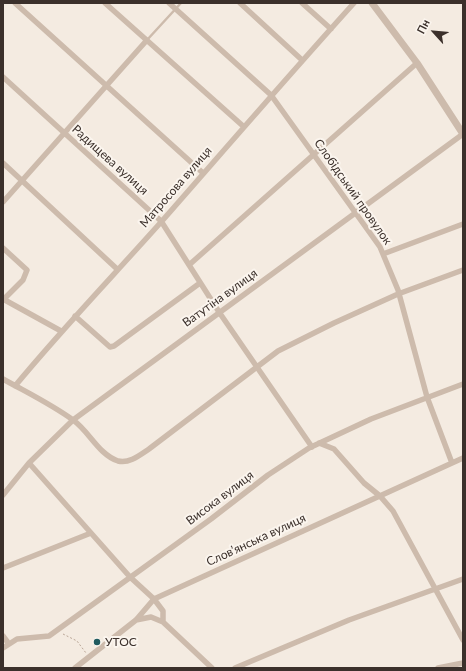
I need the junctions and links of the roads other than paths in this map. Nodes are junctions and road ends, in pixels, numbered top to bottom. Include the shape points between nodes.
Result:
1 (15, 3) edge
2 (105, 3) edge
3 (169, 3) edge
4 (181, 3) edge
5 (240, 3) edge
6 (302, 3) edge
7 (354, 3) edge
8 (372, 3) edge
9 (176, 9) junction
10 (331, 29) junction
11 (147, 40) junction
12 (302, 60) junction
13 (417, 64) junction
14 (3, 77) edge
15 (105, 86) junction
16 (271, 94) junction
17 (243, 126) junction
18 (65, 134) junction
19 (463, 134) edge
20 (314, 154) junction
21 (3, 163) edge
22 (203, 173) junction
23 (22, 181) junction
24 (3, 202) edge
25 (357, 213) junction
26 (161, 221) junction
27 (463, 224) edge
28 (3, 248) edge
29 (383, 254) junction
30 (189, 265) junction
31 (117, 269) junction
32 (463, 270) edge
33 (200, 283) junction
34 (398, 294) junction
35 (3, 299) edge
36 (219, 312) junction
37 (75, 316) junction
38 (61, 331) junction
39 (258, 366) junction
40 (3, 379) edge
41 (463, 384) edge
42 (15, 386) junction
43 (427, 397) junction
44 (73, 420) junction
45 (319, 443) junction
46 (312, 447) junction
47 (463, 458) edge
48 (452, 463) junction
49 (29, 464) junction
50 (3, 495) edge
51 (380, 496) junction
52 (90, 533) junction
53 (3, 568) edge
54 (130, 578) junction
55 (463, 578) edge
56 (436, 588) junction
57 (154, 599) junction
58 (136, 620) junction
59 (163, 622) junction
60 (3, 636) edge
61 (463, 640) edge
62 (9, 644) junction
63 (3, 648) edge
64 (463, 663) edge
65 (75, 668) edge
66 (212, 668) edge
67 (235, 668) edge
68 (438, 668) edge

1 - 15 street
2 - 11 street
3 - 9 street, Слобідський провулок
4 - 9 lane
5 - 12 street
6 - 10 street
7 - 10 street, Матросова вулиця
8 - 13 street
9 - 11 lane
9 - 16 street, Слобідський провулок
10 - 12 street, Матросова вулиця
11 - 15 street
11 - 17 street
12 - 16 street, Матросова вулиця
13 - 19 street
13 - 20 street
14 - 18 street, Радищева вулиця
15 - 18 street
15 - 22 street
16 - 17 street, Матросова вулиця
16 - 20 street, Слобідський провулок
17 - 22 street, Матросова вулиця
18 - 23 street
18 - 26 street, Радищева вулиця
19 - 25 street, Ватутіна вулиця
20 - 25 street, Слобідський провулок
20 - 30 street
21 - 23 street
22 - 26 street, Матросова вулиця
23 - 24 street
23 - 31 street
25 - 29 street, Слобідський провулок
25 - 36 street, Ватутіна вулиця
26 - 30 street, Радищева вулиця
26 - 31 street, Матросова вулиця
27 - 29 street
28 - 35 street via 27,270 22,280
29 - 34 street, Слобідський провулок
30 - 33 street, Радищева вулиця
31 - 37 street, Матросова вулиця
32 - 34 street
33 - 36 street, Радищева вулиця
33 - 37 street via 114,346 110,347 104,343
34 - 39 street via 278,351
34 - 43 street, Слобідський провулок
35 - 38 street
36 - 39 street, Радищева вулиця
36 - 44 street, Ватутіна вулиця
37 - 38 street, Матросова вулиця
38 - 42 street, Матросова вулиця
39 - 44 street via 136,458 125,462 118,461 100,449
39 - 46 street, Радищева вулиця
40 - 42 street
41 - 43 street, Висока вулиця
42 - 44 street
43 - 45 street, Висока вулиця
43 - 48 street, Слобідський провулок
44 - 49 street, Ватутіна вулиця
45 - 46 street, Висока вулиця
45 - 51 street via 334,449 364,483
46 - 54 street, Висока вулиця via 268,475
47 - 48 street, Слов’янська вулиця
48 - 51 street, Слов’янська вулиця
49 - 50 street, Ватутіна вулиця
49 - 52 street
51 - 56 street via 393,511
51 - 57 street, Слов’янська вулиця
52 - 53 street
52 - 54 street
54 - 57 street
54 - 62 street, Висока вулиця via 53,634 17,639
55 - 56 street
56 - 61 street
56 - 67 street via 334,626
57 - 58 street, Слов’янська вулиця
57 - 59 street via 163,611
58 - 59 street via 151,617
58 - 65 street, Слов’янська вулиця
59 - 66 street
60 - 62 street
62 - 63 street, Висока вулиця
64 - 68 street

